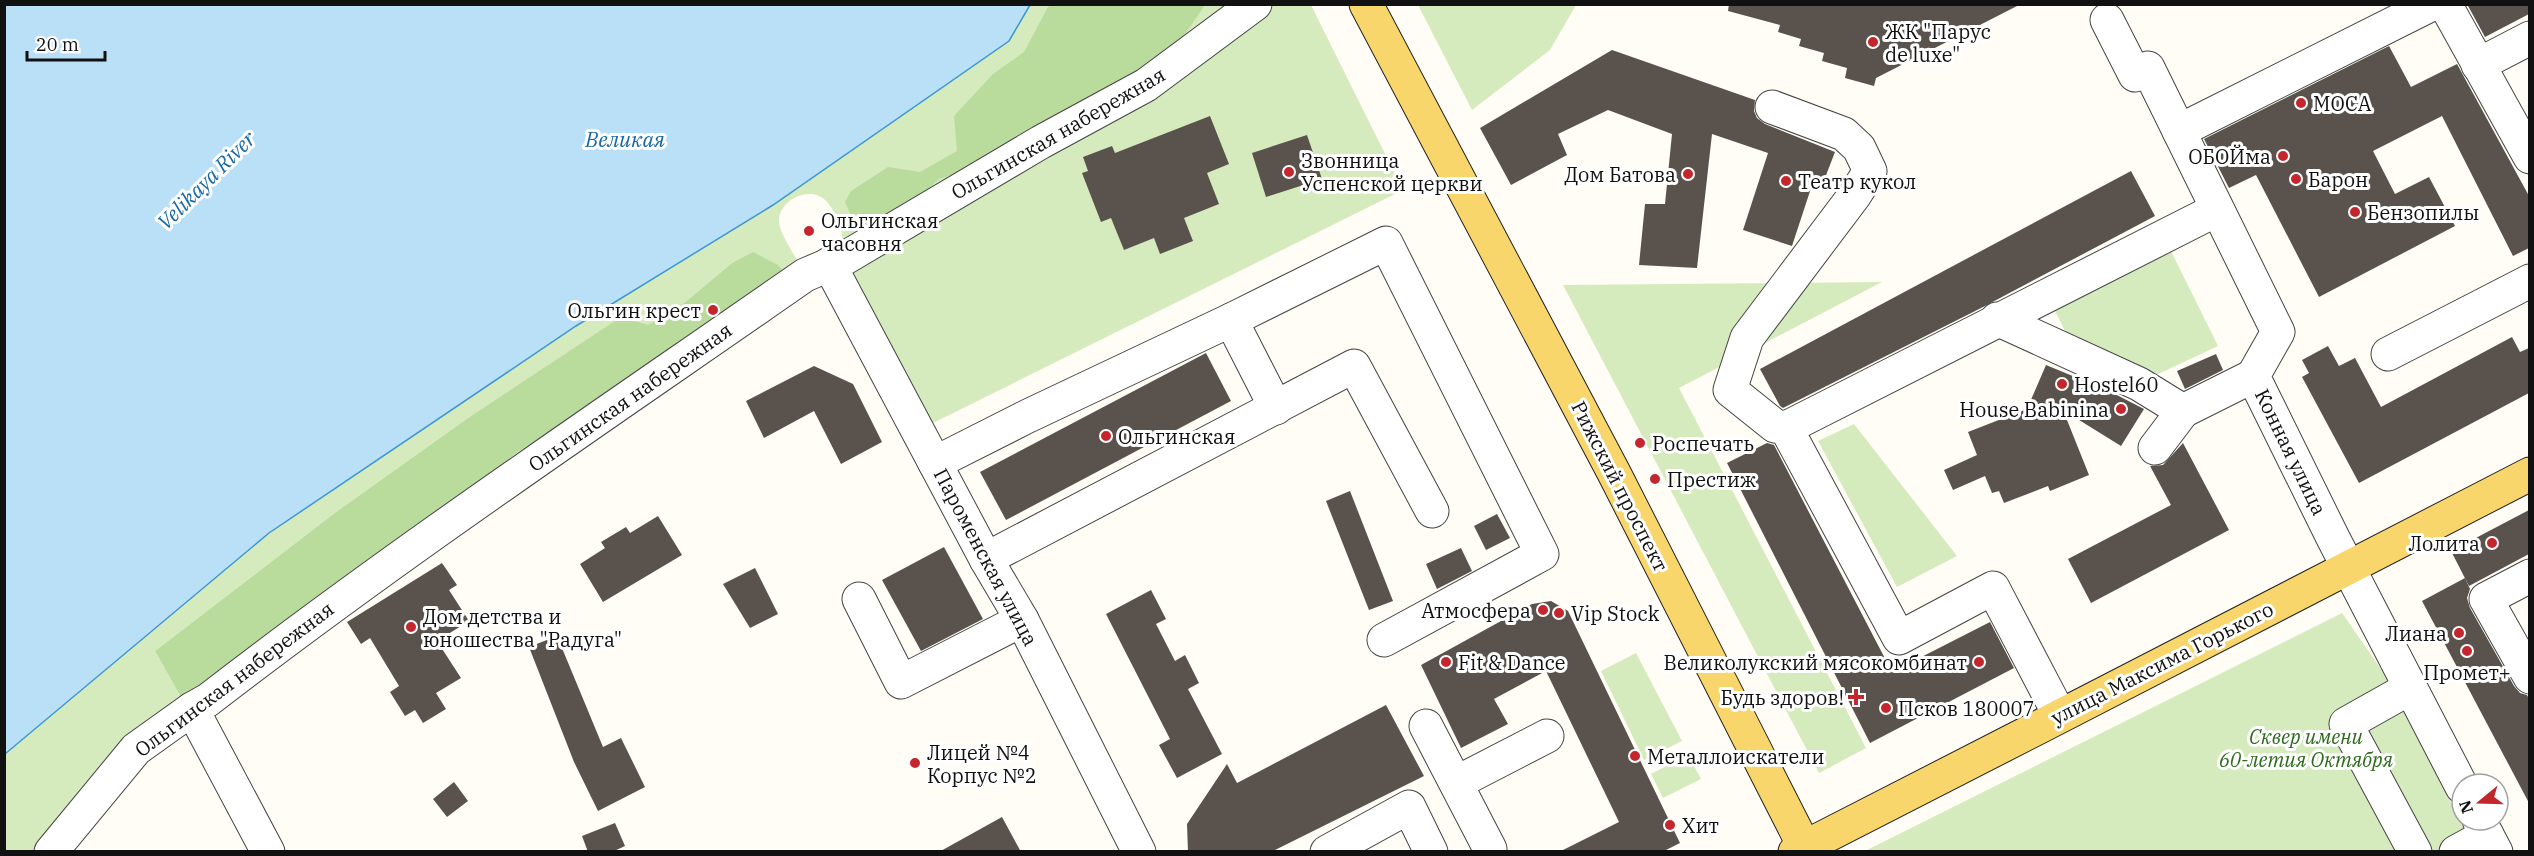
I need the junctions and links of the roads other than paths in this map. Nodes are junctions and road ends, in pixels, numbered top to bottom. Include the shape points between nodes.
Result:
1 (1255, 4) edge
2 (1366, 4) edge
3 (2432, 4) edge
4 (2445, 4) edge
5 (2107, 20) dead end
6 (2529, 38) edge
7 (2478, 65) junction
8 (1772, 107) dead end
9 (2176, 124) junction
10 (2529, 157) edge
11 (2216, 210) junction
12 (829, 264) junction
13 (2529, 281) edge
14 (1997, 319) junction
15 (1231, 320) junction
16 (2388, 354) dead end
17 (2253, 376) junction
18 (1276, 408) junction
19 (2183, 411) junction
20 (1786, 428) junction
21 (2155, 448) dead end
22 (935, 463) junction
23 (2529, 474) edge
24 (1432, 511) dead end
25 (987, 559) junction
26 (2349, 569) junction
27 (2529, 576) edge
28 (859, 599) dead end
29 (1022, 620) junction
30 (1384, 640) dead end
31 (2529, 677) edge
32 (2410, 688) junction
33 (192, 709) junction
34 (2059, 714) junction
35 (1426, 726) dead end
36 (1547, 736) dead end
37 (2454, 772) edge
38 (1456, 783) junction
39 (2487, 835) edge
40 (1802, 850) edge
41 (1489, 851) edge
42 (51, 852) edge
43 (268, 852) edge
44 (1139, 852) edge
45 (1327, 852) edge
46 (1431, 852) edge
47 (2415, 852) edge
48 (2456, 852) edge

1 - 12 street, Ольгинская набережная via 1146,85
2 - 40 main road, Рижский проспект via 1619,484
3 - 9 street
4 - 7 street
5 - 9 street, Конная улица via 2135,75 2148,68
6 - 7 street
7 - 10 street
8 - 20 street via 1844,134 1859,148 1870,171 1747,338 1730,390 1775,426
9 - 11 street, Конная улица
11 - 14 street
11 - 17 street, Конная улица via 2278,332
12 - 22 street, Пароменская улица
12 - 33 street, Ольгинская набережная via 805,275 557,447
13 - 16 street
14 - 19 street via 2139,384
14 - 20 street
15 - 18 street
15 - 22 street
15 - 30 street via 1386,243 1542,554
17 - 19 street
17 - 26 street, Конная улица
18 - 24 street via 1354,366
18 - 25 street
19 - 21 street
20 - 34 street via 1899,638 1994,588
22 - 25 street, Пароменская улица
23 - 26 main road, улица Максима Горького
25 - 29 street, Пароменская улица
26 - 32 street, Конная улица
26 - 34 main road, улица Максима Горького
27 - 31 street via 2486,599
28 - 29 street via 901,682
29 - 44 street, Пароменская улица
32 - 37 street, Конная улица
32 - 47 street via 2346,724
33 - 42 street, Ольгинская набережная via 136,749
33 - 43 street
34 - 40 main road, улица Максима Горького
35 - 38 street
36 - 38 street
38 - 41 street
39 - 48 street
45 - 46 street via 1409,807

